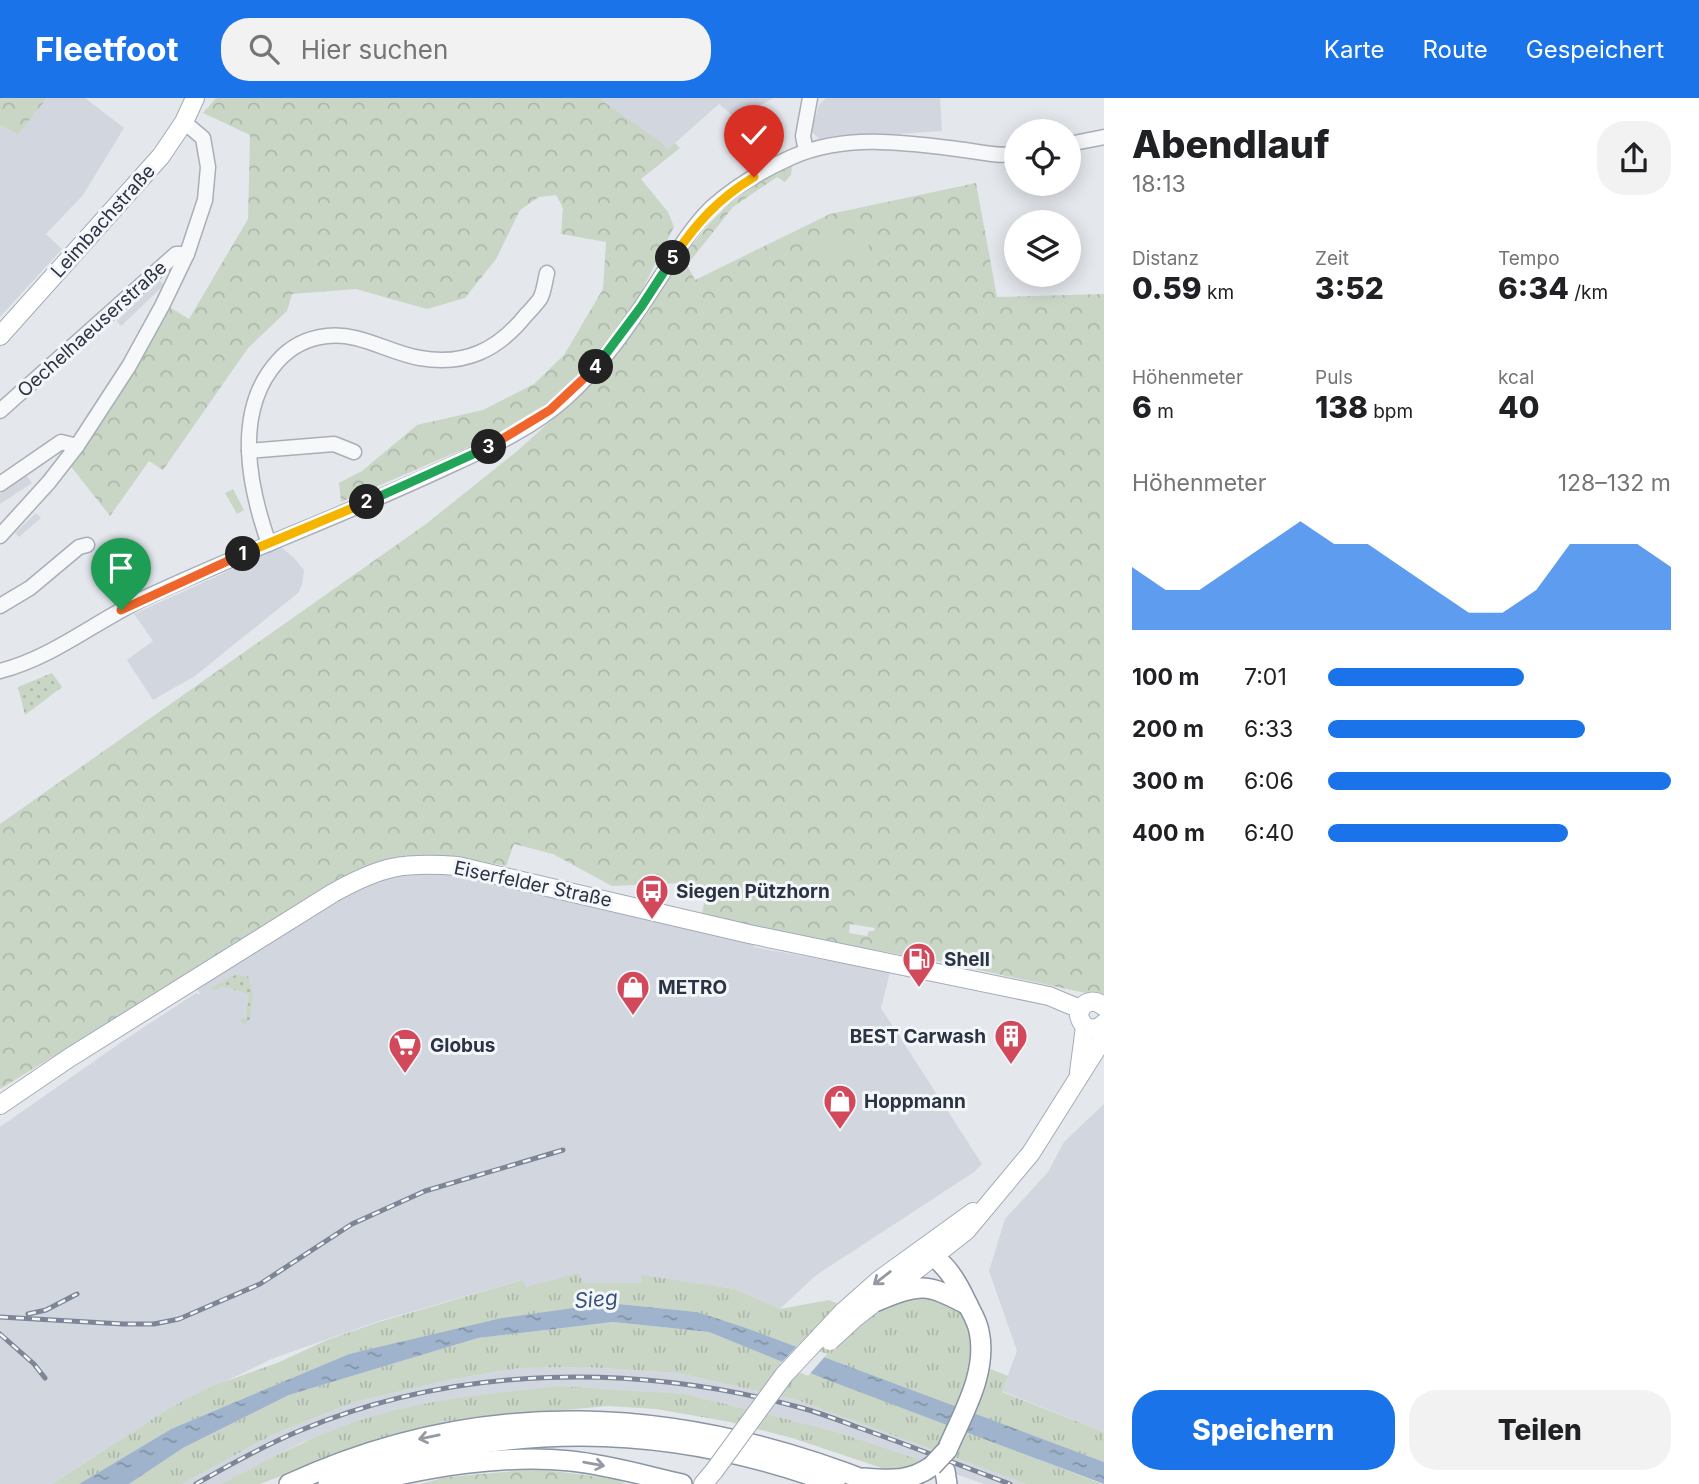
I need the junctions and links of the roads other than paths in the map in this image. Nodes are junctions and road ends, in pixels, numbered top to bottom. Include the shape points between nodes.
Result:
1 (195, 98) edge
2 (810, 98) edge
3 (184, 122) junction
4 (1104, 138) edge
5 (1081, 142) edge
6 (806, 152) junction
7 (1004, 154) edge
8 (187, 254) junction
9 (547, 273) dead end
10 (0, 336) edge
11 (0, 411) edge
12 (77, 446) junction
13 (249, 451) junction
14 (354, 452) dead end
15 (0, 484) edge
16 (0, 536) edge
17 (269, 544) junction
18 (87, 545) dead end
19 (0, 606) edge
20 (0, 671) edge
21 (1104, 1007) edge
22 (1080, 1009) junction
23 (1097, 1029) edge
24 (0, 1105) edge
25 (929, 1252) junction
26 (877, 1301) junction
27 (968, 1305) junction
28 (849, 1315) junction
29 (942, 1474) edge
30 (648, 1479) edge
31 (715, 1479) edge
32 (866, 1481) edge
33 (289, 1484) edge
34 (328, 1484) edge
35 (360, 1484) edge
36 (682, 1484) edge
37 (835, 1484) edge

1 - 3 main road, Leimbachstraße
2 - 6 street via 803,136
3 - 8 street via 203,138 208,167 205,200
3 - 10 main road, Leimbachstraße via 161,156
4 - 5 street
6 - 7 street via 890,141
6 - 17 street via 733,190 709,210 608,354 550,410 501,442
8 - 11 street, Oechelhaeuserstraße via 176,254
8 - 12 street via 129,366
9 - 13 street via 541,298 512,333 485,351 453,361 418,358 363,339 329,335 304,341 267,373 249,419
12 - 15 street via 61,442
12 - 16 street
13 - 14 street via 334,444
13 - 17 street
17 - 20 street via 138,601 46,656
18 - 19 street
21 - 22 main road, Eiserfelder Straße via 1093,1001
22 - 23 main road via 1080,1021
22 - 24 main road, Eiserfelder Straße via 1049,996 749,934 458,866 416,863 361,877 332,893
23 - 25 main road via 1077,1079 1031,1153 966,1231
25 - 26 main road
25 - 27 highway via 941,1276
25 -> 28 main road via 879,1280
26 - 27 highway via 903,1290 929,1287
26 - 28 main road
27 - 29 highway via 979,1328 978,1372
28 - 31 main road, bridge via 784,1375
29 - 32 highway
35 -> 30 highway via 430,1469 537,1459 589,1463
30 - 36 highway
32 -> 33 highway via 783,1451 708,1433 594,1420 493,1426 424,1438 356,1457
34 - 37 highway via 391,1461 460,1445 564,1435 634,1437 706,1447

